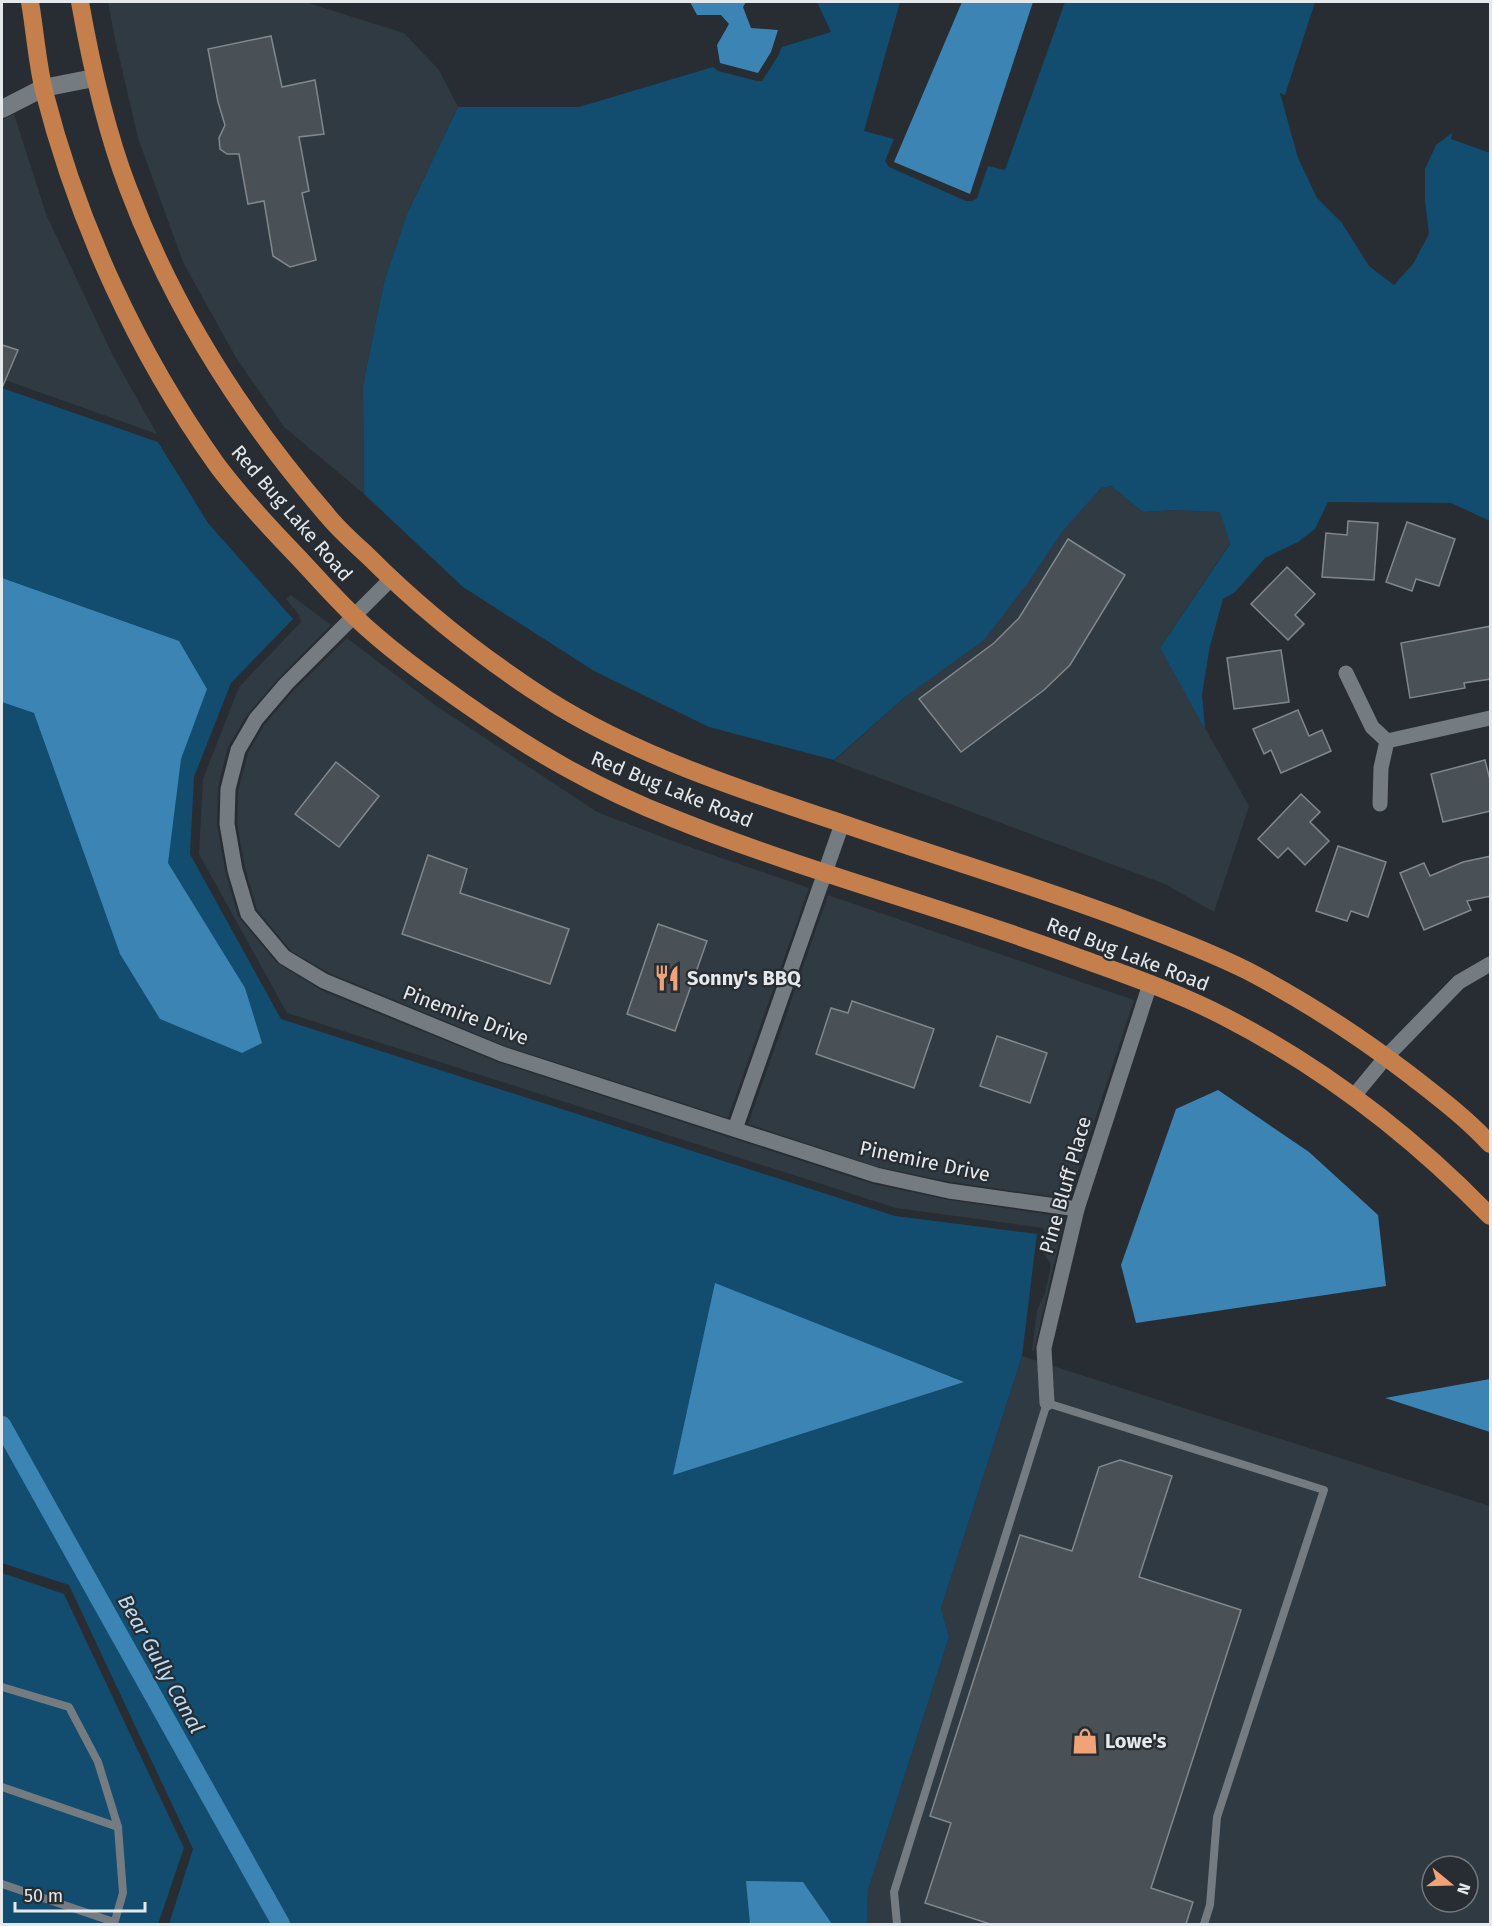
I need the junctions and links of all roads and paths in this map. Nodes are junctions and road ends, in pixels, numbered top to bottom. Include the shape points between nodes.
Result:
1 (30, 2) edge
2 (80, 2) edge
3 (94, 78) junction
4 (43, 88) junction
5 (2, 109) edge
6 (391, 579) junction
7 (354, 616) junction
8 (1346, 673) dead end
9 (1491, 718) edge
10 (1387, 741) junction
11 (1380, 804) dead end
12 (842, 824) junction
13 (825, 872) junction
14 (1491, 964) edge
15 (1150, 984) junction
16 (1386, 1057) junction
17 (1353, 1097) junction
18 (735, 1129) junction
19 (1491, 1144) edge
20 (1077, 1209) junction
21 (1491, 1216) edge
22 (1047, 1403) junction
23 (2, 1686) edge
24 (2, 1787) edge
25 (118, 1827) junction
26 (2, 1884) edge
27 (114, 1923) edge
28 (897, 1924) edge
29 (1204, 1924) edge

1 - 4 main road, Red Bug Lake Road
2 - 3 main road, Red Bug Lake Road
3 - 4 street
3 - 6 main road, Red Bug Lake Road via 127,186 163,272 209,355 262,434 329,518
4 - 5 street
4 - 7 main road, Red Bug Lake Road via 75,193 116,294 162,379 218,466
6 - 7 street, Pinemire Drive
6 - 12 main road, Red Bug Lake Road via 467,643 550,701 622,740
7 - 13 main road, Red Bug Lake Road via 427,676 508,734 583,778 674,819
7 - 18 street, Pinemire Drive via 286,684 256,720 238,750 228,789 227,824 248,914 284,957 324,981 502,1054
8 - 10 street via 1372,727
9 - 10 street
10 - 11 street
12 - 13 street
12 - 16 main road, Red Bug Lake Road via 1168,936 1245,970 1324,1014
13 - 15 main road, Red Bug Lake Road
13 - 18 street
14 - 16 street via 1459,982
15 - 17 main road, Red Bug Lake Road via 1222,1015 1293,1055
15 - 20 street, Pine Bluff Place
16 - 17 street
16 - 19 main road, Red Bug Lake Road via 1470,1122
17 - 21 main road, Red Bug Lake Road via 1419,1148
18 - 20 street, Pinemire Drive via 876,1175 950,1191
20 - 22 street, Pine Bluff Place via 1044,1348
22 - 28 lane via 894,1892
22 - 29 lane via 1324,1490 1217,1817 1210,1905
23 - 25 lane via 69,1707 98,1762
24 - 25 lane
25 - 27 lane via 123,1893
26 - 27 lane

